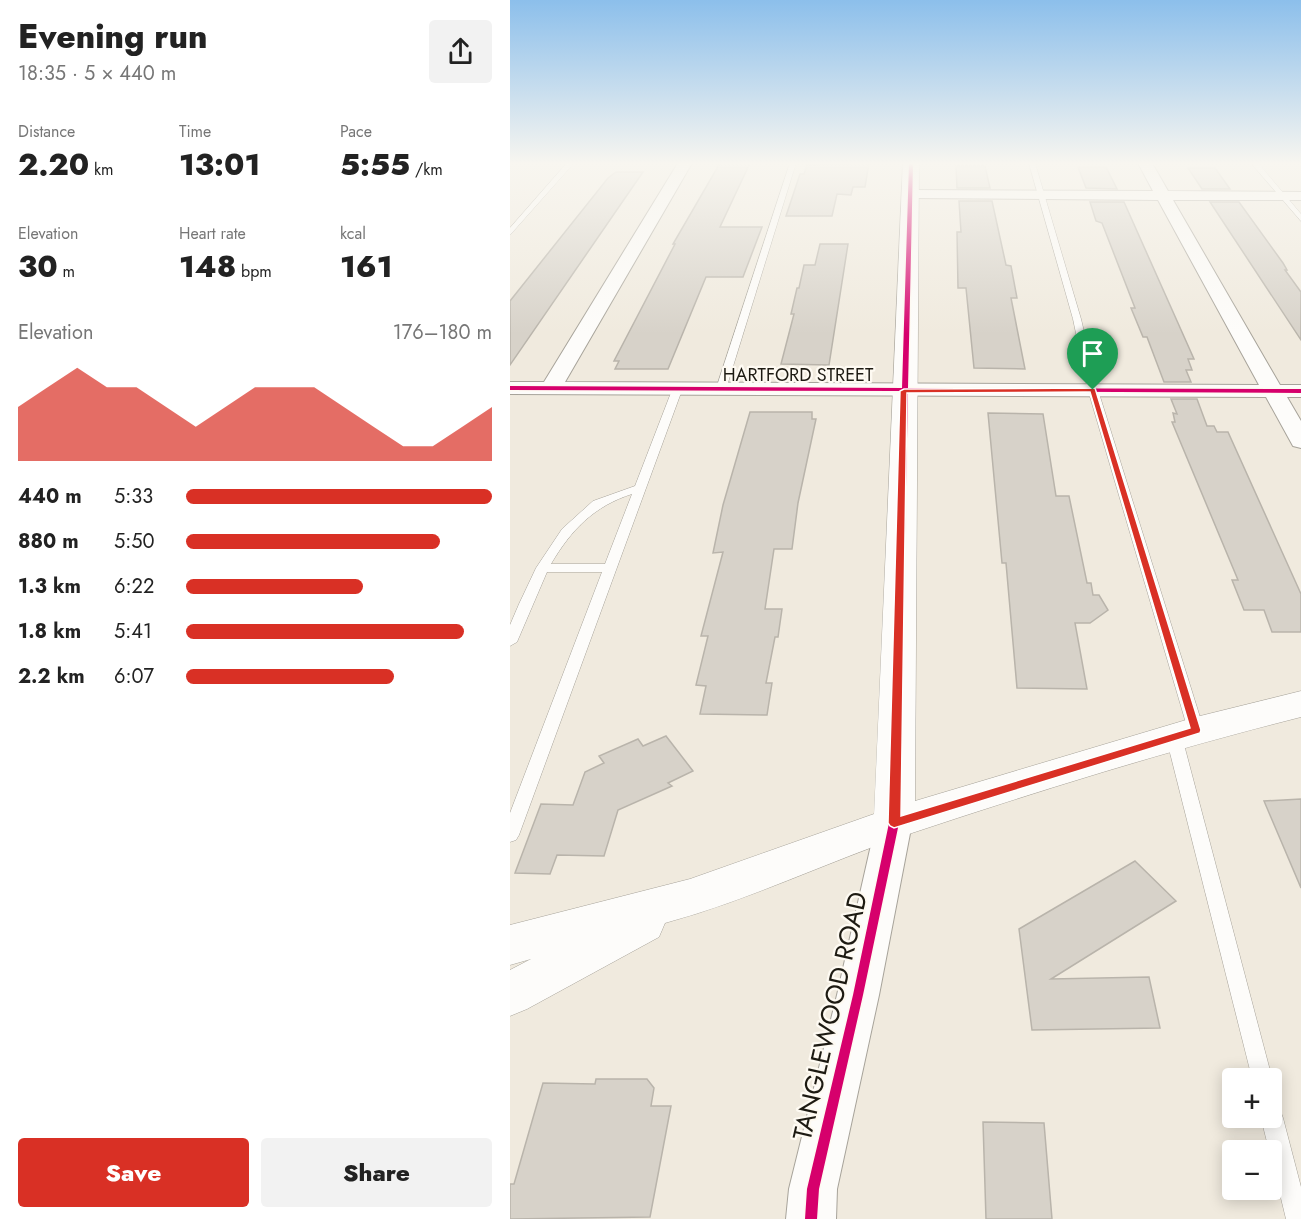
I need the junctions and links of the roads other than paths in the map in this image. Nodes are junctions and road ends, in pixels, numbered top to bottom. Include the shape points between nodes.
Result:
1 (521, 220) edge
2 (651, 220) edge
3 (776, 220) edge
4 (909, 220) edge
5 (1047, 220) edge
6 (1177, 220) edge
7 (510, 233) edge
8 (510, 388) edge
9 (550, 389) junction
10 (722, 389) junction
11 (677, 390) junction
12 (1093, 390) junction
13 (904, 391) junction
14 (1273, 391) junction
15 (1301, 392) edge
16 (1301, 441) edge
17 (640, 488) junction
18 (542, 568) junction
19 (610, 568) junction
20 (510, 642) edge
21 (1301, 704) edge
22 (1185, 733) junction
23 (894, 823) junction
24 (510, 835) edge
25 (692, 897) junction
26 (510, 945) edge
27 (510, 994) edge
28 (1260, 1068) edge
29 (1275, 1128) edge
30 (811, 1219) edge
31 (1298, 1219) edge

1 - 7 lane
2 - 9 street
3 - 10 lane
4 - 13 street
5 - 12 lane
6 - 14 street
8 - 9 street, HARTFORD STREET
9 - 11 street, HARTFORD STREET
10 - 11 street, HARTFORD STREET
10 - 13 street, HARTFORD STREET
11 - 17 lane
12 - 13 street, HARTFORD STREET
12 - 14 street, HARTFORD STREET
12 - 22 lane
13 - 23 street
14 - 15 street, HARTFORD STREET
14 - 16 street
17 - 18 lane via 597,504 559,538
17 - 19 lane
18 - 19 lane
18 - 20 lane
19 - 24 lane
21 - 22 street
22 - 23 street
22 - 28 lane
23 - 25 street
23 - 30 street, TANGLEWOOD ROAD via 813,1189
25 - 26 street
25 - 27 street
29 - 31 lane

